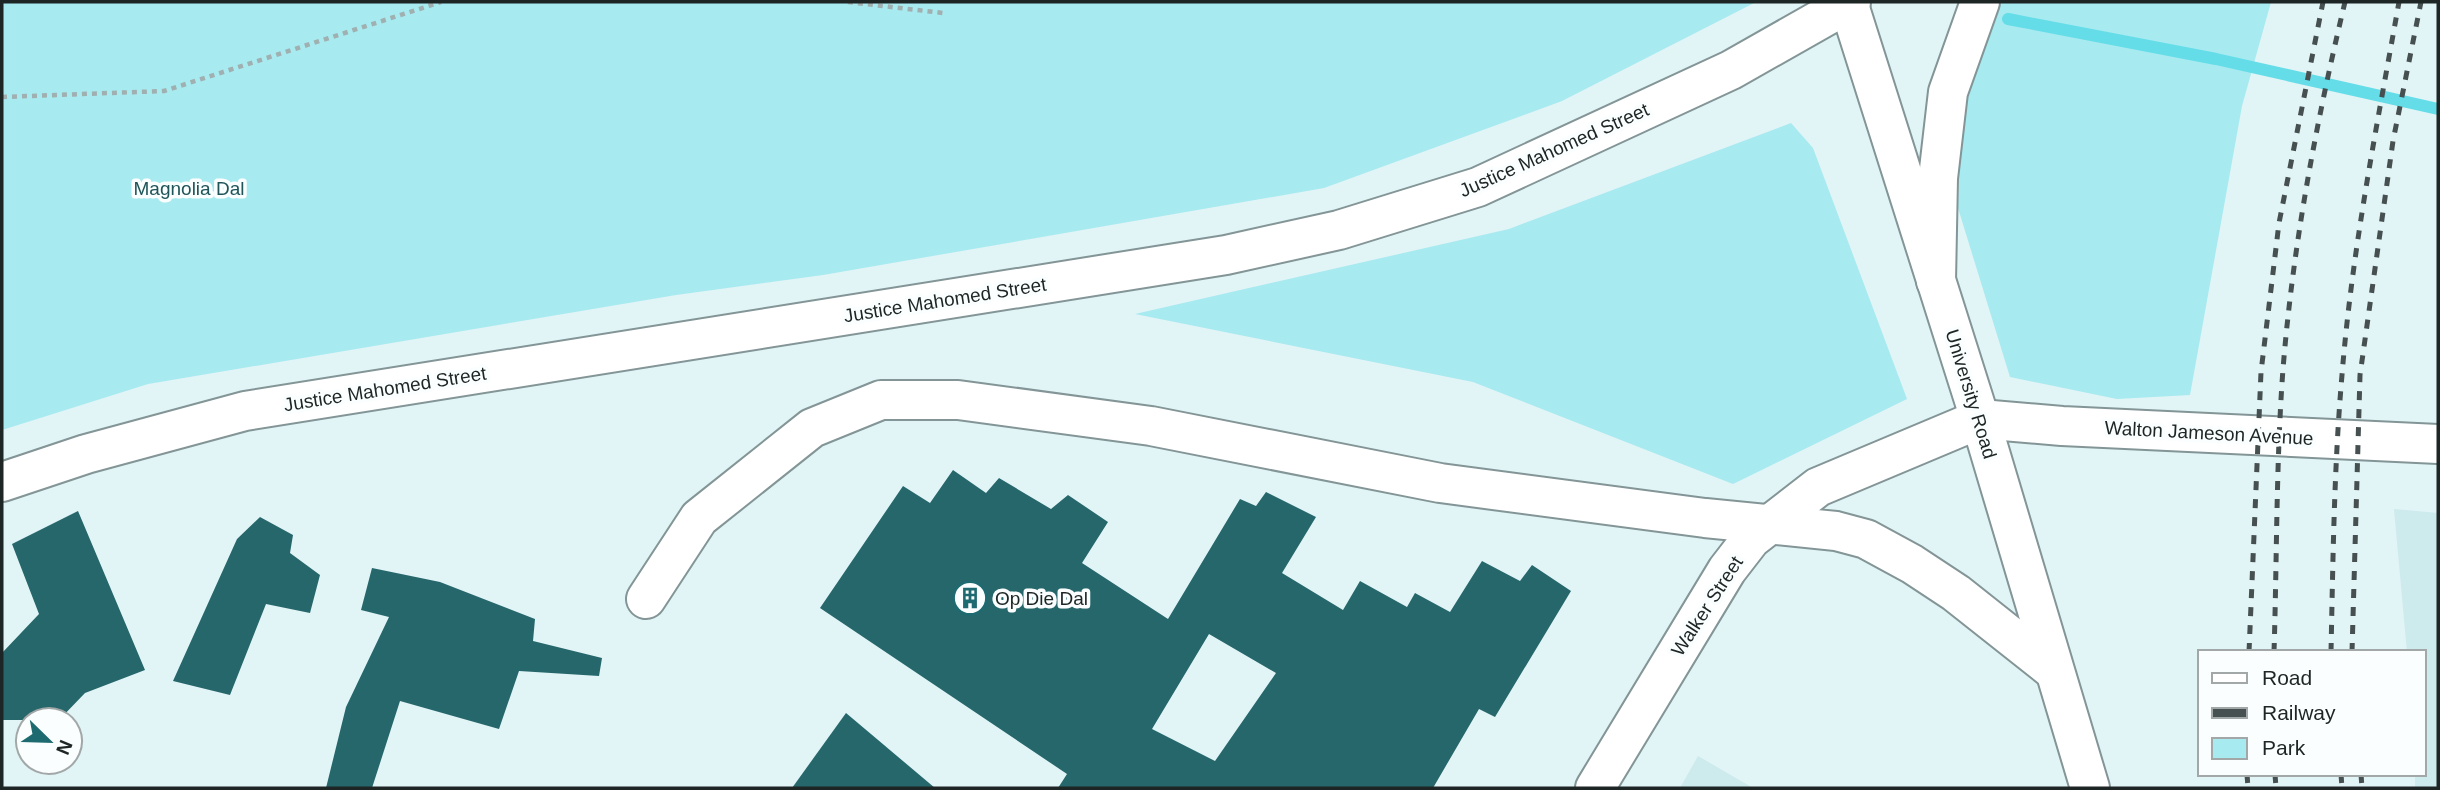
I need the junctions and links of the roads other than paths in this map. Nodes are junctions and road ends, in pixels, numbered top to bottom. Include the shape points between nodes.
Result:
1 (1850, 2) edge
2 (1980, 2) edge
3 (1936, 281) junction
4 (1980, 419) junction
5 (2438, 444) edge
6 (2, 482) edge
7 (1773, 523) junction
8 (646, 599) dead end
9 (2052, 668) junction
10 (1595, 788) edge
11 (2090, 788) edge

1 - 3 main road, University Road
1 - 6 main road, Justice Mahomed Street via 1731,70 1478,187 1339,230 1226,255 245,411
2 - 3 main road via 1948,92 1938,178
3 - 4 main road, University Road
4 - 5 main road, Walton Jameson Avenue
4 - 7 main road, Walker Street via 1818,487
4 - 9 main road, University Road
7 - 8 main road via 1440,483 1137,424 958,400 881,400 812,428 732,489 699,518
7 - 9 main road via 1866,539 1956,593
7 - 10 main road, Walker Street via 1751,539 1727,570
9 - 11 main road, University Road

